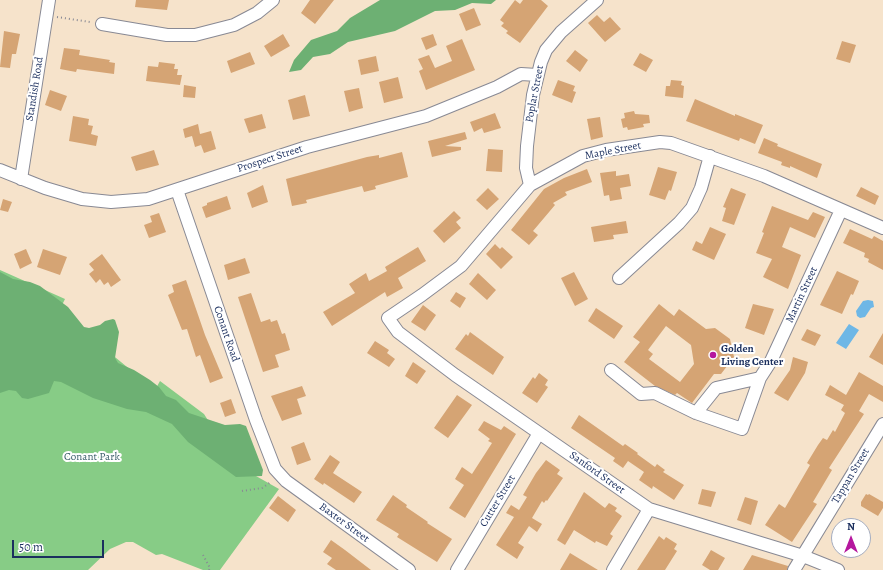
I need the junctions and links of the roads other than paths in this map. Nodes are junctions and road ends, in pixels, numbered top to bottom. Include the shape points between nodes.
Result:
1 (49, 0) edge
2 (273, 0) edge
3 (597, 0) edge
4 (102, 24) road end
5 (537, 75) junction
6 (710, 156) junction
7 (0, 170) edge
8 (21, 178) junction
9 (530, 185) junction
10 (177, 190) junction
11 (841, 210) junction
12 (883, 228) edge
13 (619, 278) dead end
14 (388, 318) joint
15 (611, 370) dead end
16 (760, 378) junction
17 (696, 413) junction
18 (883, 424) edge
19 (539, 433) junction
20 (280, 476) joint
21 (650, 509) junction
22 (803, 556) junction
23 (409, 570) edge
24 (457, 570) edge
25 (613, 570) edge
26 (794, 570) edge
27 (838, 570) edge

1 - 8 street, Standish Road
2 - 4 street via 251,17 234,25 195,35 167,35
3 - 5 street, Poplar Street via 561,32 548,48
5 - 9 street, Poplar Street via 527,146 526,168
5 - 10 street, Prospect Street via 521,74 497,87 426,116 308,147
6 - 9 street, Maple Street via 666,142 620,147 586,155
6 - 11 street, Maple Street via 764,176
6 - 13 street via 692,208
7 - 8 street, Prospect Street
8 - 10 street, Prospect Street via 64,194 98,202 130,201
9 - 14 street, Maple Street via 461,266
10 - 20 street, Conant Road via 256,420
11 - 12 street, Maple Street
11 - 16 street, Martin Street via 771,362
14 - 19 street, Sanford Street via 398,332
15 - 17 street via 641,394 655,393
16 - 17 street via 716,388
16 - 17 street, Martin Street via 742,430
18 - 22 street, Tappan Street
19 - 21 street, Sanford Street
19 - 24 street, Cutter Street
20 - 23 street, Baxter Street
21 - 22 street, Sanford Street
21 - 25 street
22 - 26 street, Tappan Street
22 - 27 street, Sanford Street

